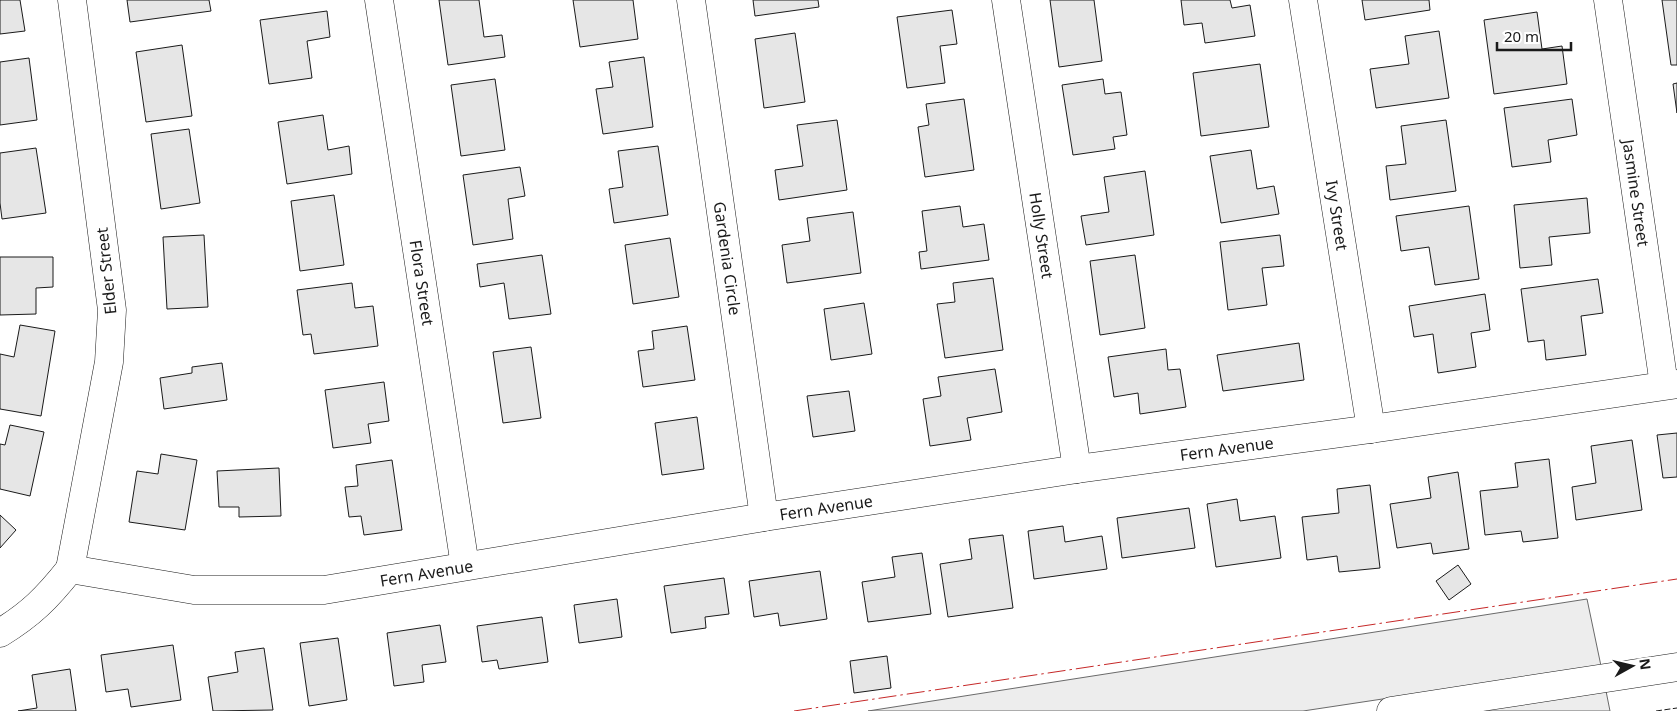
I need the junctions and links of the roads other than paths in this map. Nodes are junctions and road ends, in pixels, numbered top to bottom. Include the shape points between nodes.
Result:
1 (72, 0) edge
2 (379, 0) edge
3 (691, 0) edge
4 (1006, 0) edge
5 (1303, 0) edge
6 (1608, 0) edge
7 (1671, 384) edge
8 (1372, 429) junction
9 (1077, 469) junction
10 (764, 517) junction
11 (465, 566) junction
12 (70, 570) junction
13 (0, 633) edge
14 (1677, 668) edge
15 (1537, 700) edge
16 (1476, 704) edge
17 (1391, 711) edge

1 - 12 street, Elder Street via 112,310 109,362
2 - 11 street, Flora Street
3 - 10 street, Gardenia Circle
4 - 9 street, Holly Street
5 - 8 street, Ivy Street
6 - 7 street, Jasmine Street
7 - 8 street, Fern Avenue
8 - 9 street, Fern Avenue
9 - 10 street, Fern Avenue
10 - 11 street, Fern Avenue
11 - 12 street, Fern Avenue via 324,590 194,590
12 - 13 street via 52,593 25,618
14 - 15 street
15 - 16 street
16 - 17 street

